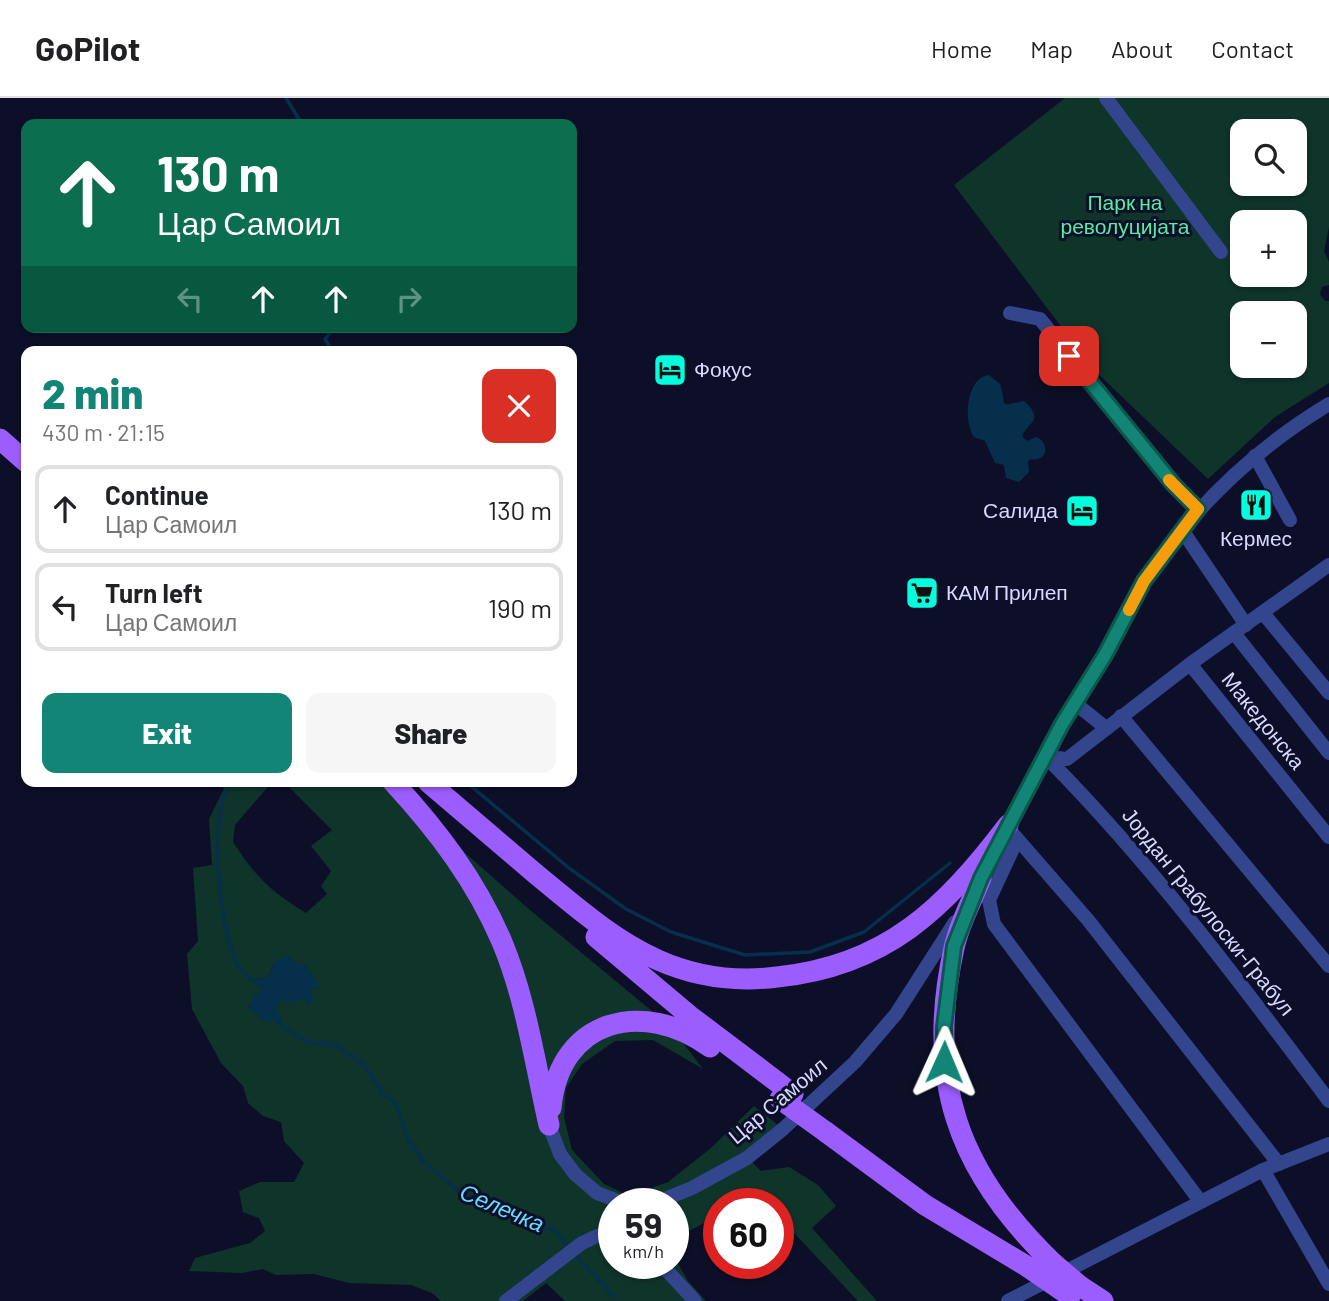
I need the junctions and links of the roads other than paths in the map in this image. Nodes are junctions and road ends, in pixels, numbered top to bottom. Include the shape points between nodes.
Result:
1 (1106, 98) edge
2 (1222, 252) dead end
3 (1010, 313) dead end
4 (1329, 404) edge
5 (0, 439) edge
6 (1255, 456) junction
7 (21, 458) edge
8 (1198, 509) junction
9 (1290, 520) dead end
10 (1182, 530) junction
11 (1329, 565) edge
12 (1264, 613) junction
13 (1240, 629) junction
14 (1190, 664) junction
15 (1329, 692) edge
16 (1076, 704) junction
17 (1121, 716) junction
18 (1106, 729) junction
19 (1329, 752) edge
20 (1046, 757) junction
21 (398, 787) edge
22 (418, 787) edge
23 (434, 787) edge
24 (1012, 832) junction
25 (1329, 837) edge
26 (981, 878) junction
27 (1329, 966) edge
28 (787, 1096) junction
29 (1329, 1101) edge
30 (550, 1125) junction
31 (1329, 1144) edge
32 (1279, 1164) junction
33 (1263, 1170) junction
34 (1200, 1201) junction
35 (598, 1236) edge
36 (675, 1279) edge
37 (1329, 1284) edge
38 (1077, 1287) edge
39 (506, 1301) edge
40 (695, 1301) edge
41 (1008, 1301) edge
42 (1103, 1301) edge

1 - 2 street
3 - 8 street via 1040,320
4 - 6 street
5 - 7 main road
6 - 8 street
6 - 9 street
8 - 10 street
10 - 13 street
10 - 16 street via 1144,581
11 - 12 street
12 - 13 street
12 - 15 street
13 - 14 street
13 - 19 street
14 - 17 street
14 - 25 street, Македонска
16 - 18 street
16 - 20 street
17 - 18 street
17 - 27 street
18 - 20 street via 1068,759
20 - 24 street
20 - 29 street, Јордан Грабулоски-Грабул via 1099,810 1225,961
21 - 30 main road via 461,866 502,944 518,989
22 - 28 main road
23 - 24 main road via 589,918 628,944 677,968 735,979 814,972 876,951 935,908
24 - 26 street, Цар Самоил
24 - 32 street via 1088,920
24 - 34 street via 989,900 994,924
26 - 30 street, Цар Самоил via 896,1014 855,1062 747,1158 653,1204 621,1202 597,1193 575,1174 560,1154
26 - 38 main road, bridge via 954,946 944,1062 962,1138 976,1168 1028,1239
28 - 30 main road via 695,1036 645,1020 624,1021 596,1031 577,1045 559,1069
28 - 38 main road, bridge via 925,1205 1028,1267
31 - 32 street
32 - 33 street
33 - 34 street
33 - 37 street
34 - 38 street
35 - 39 street
36 - 40 street
38 - 41 street
38 - 42 main road

